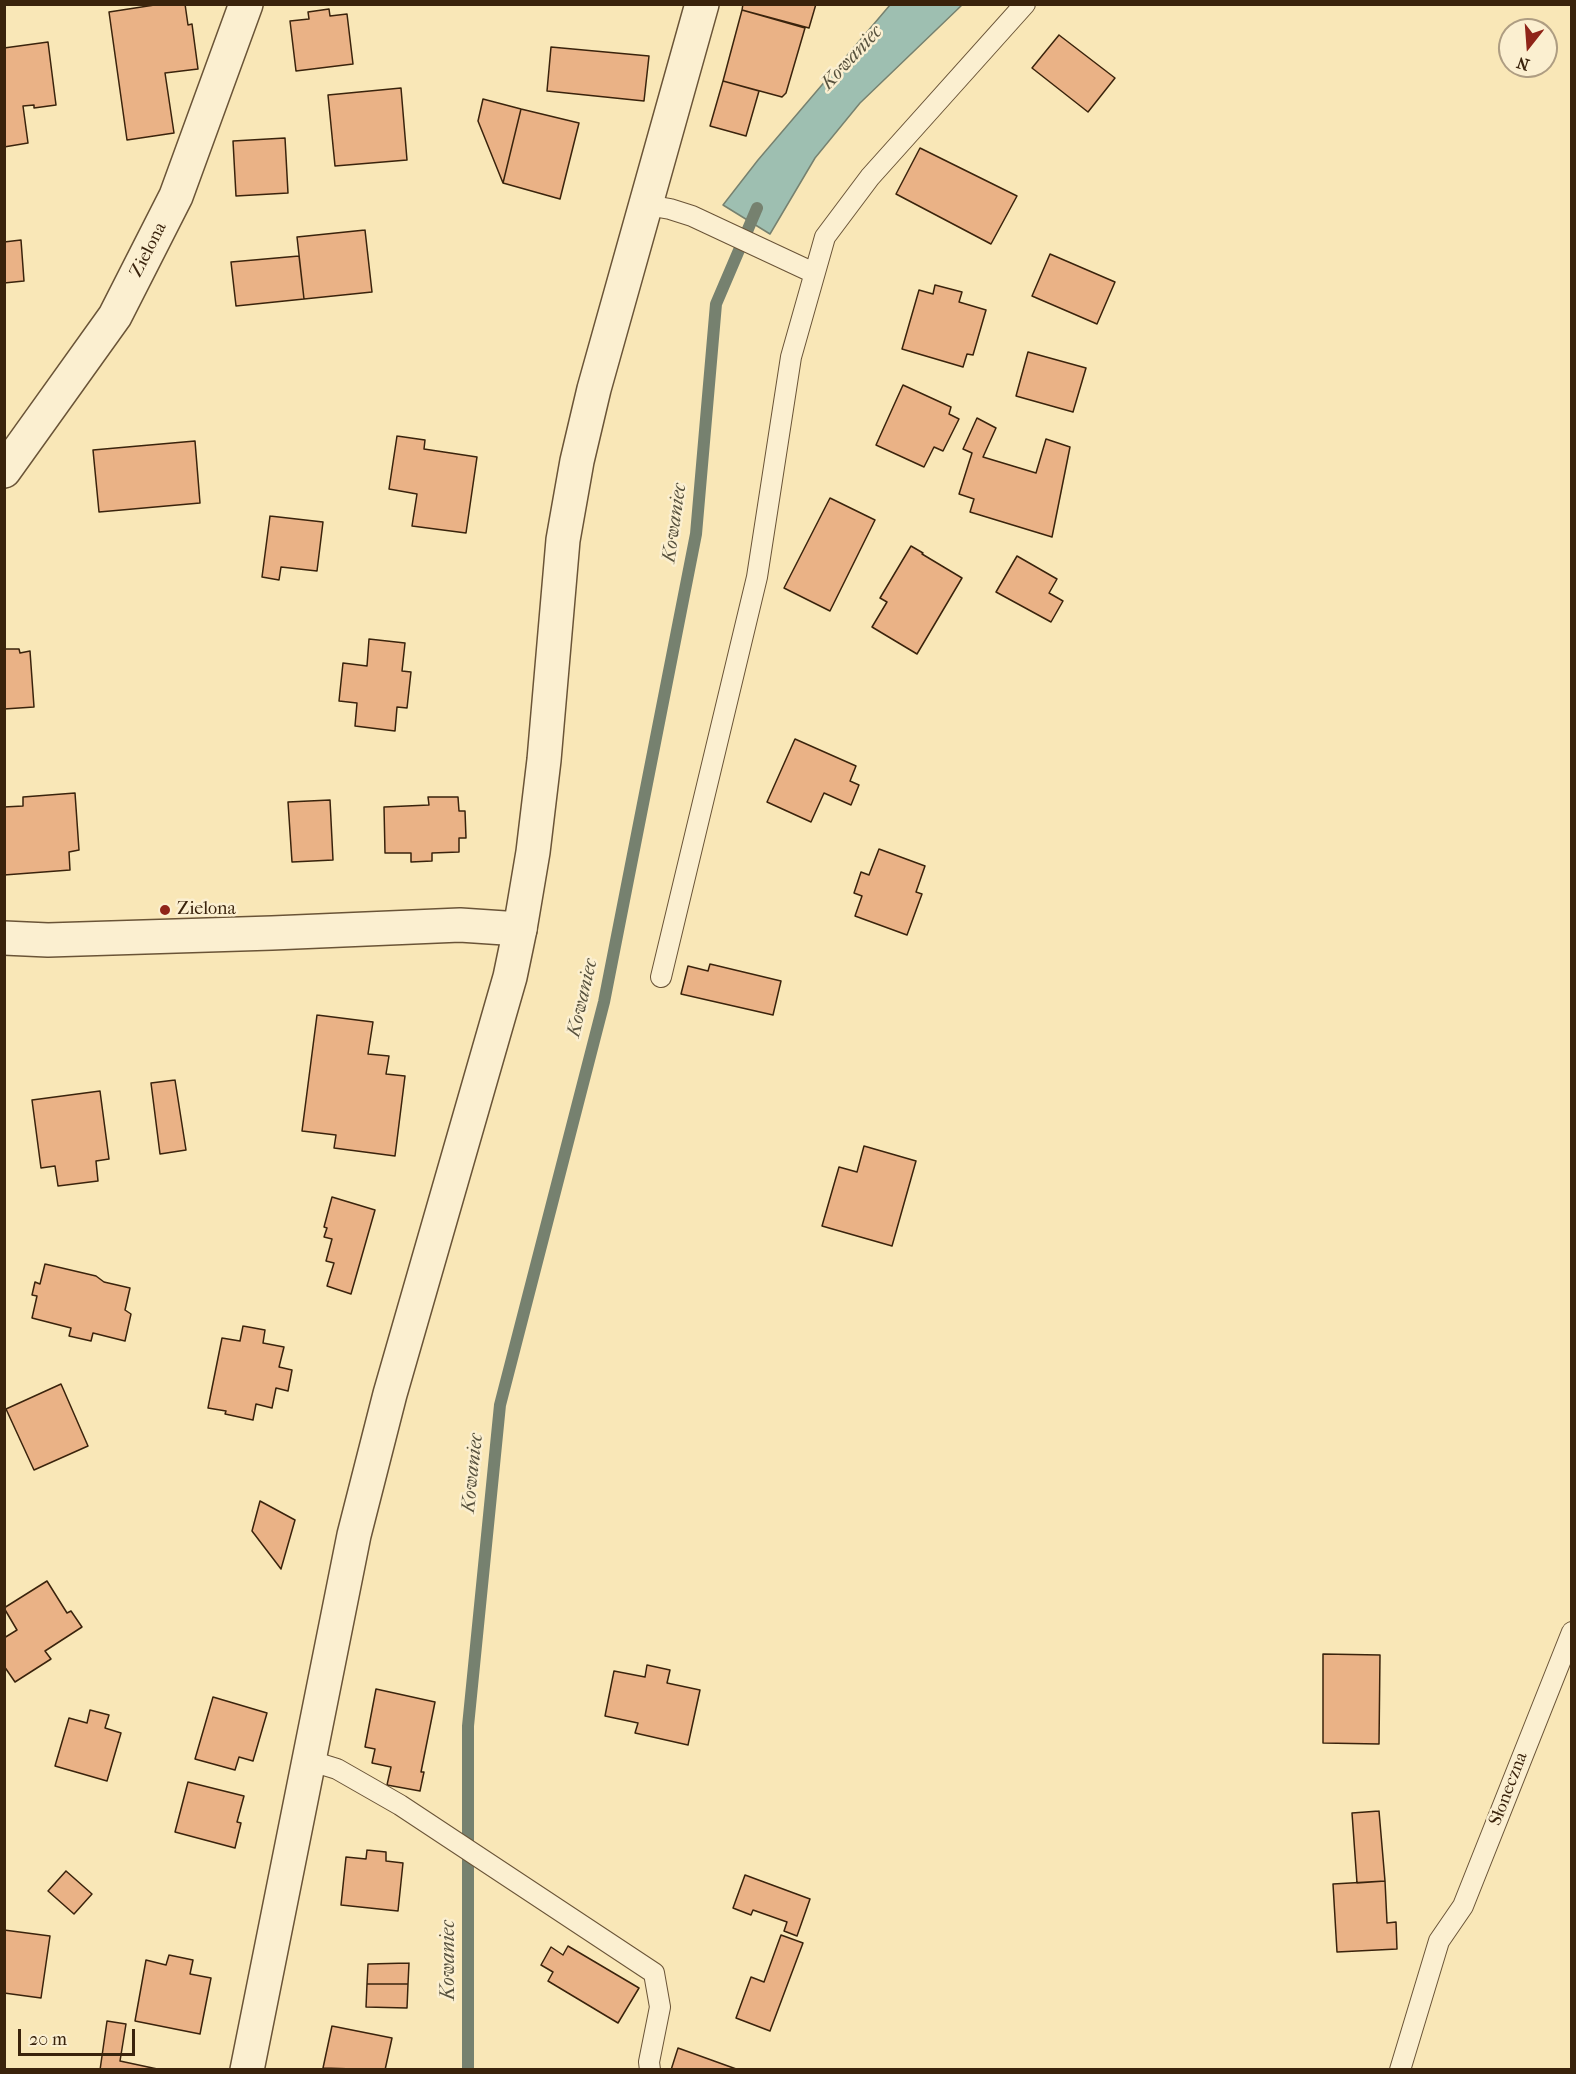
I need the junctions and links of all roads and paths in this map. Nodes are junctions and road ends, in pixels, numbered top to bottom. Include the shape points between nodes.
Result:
1 (246, 4) edge
2 (702, 4) edge
3 (1025, 4) edge
4 (647, 205) junction
5 (814, 273) junction
6 (4, 471) edge
7 (520, 929) junction
8 (4, 938) edge
9 (661, 976) dead end
10 (1572, 1632) edge
11 (308, 1760) junction
12 (247, 2070) edge
13 (650, 2070) edge
14 (1400, 2070) edge

1 - 6 street, Zielona via 171,206 115,316
2 - 4 street
3 - 5 lane via 870,177 825,237
4 - 5 lane via 692,216
4 - 7 street via 594,389 565,528 534,852
5 - 9 lane via 791,357 757,577
7 - 8 street via 460,925 48,940
7 - 11 street via 507,988 390,1394 349,1558
10 - 14 lane, Słoneczna via 1463,1906 1439,1941
11 - 12 street
11 - 13 lane via 337,1769 400,1805 654,1973 660,2007

